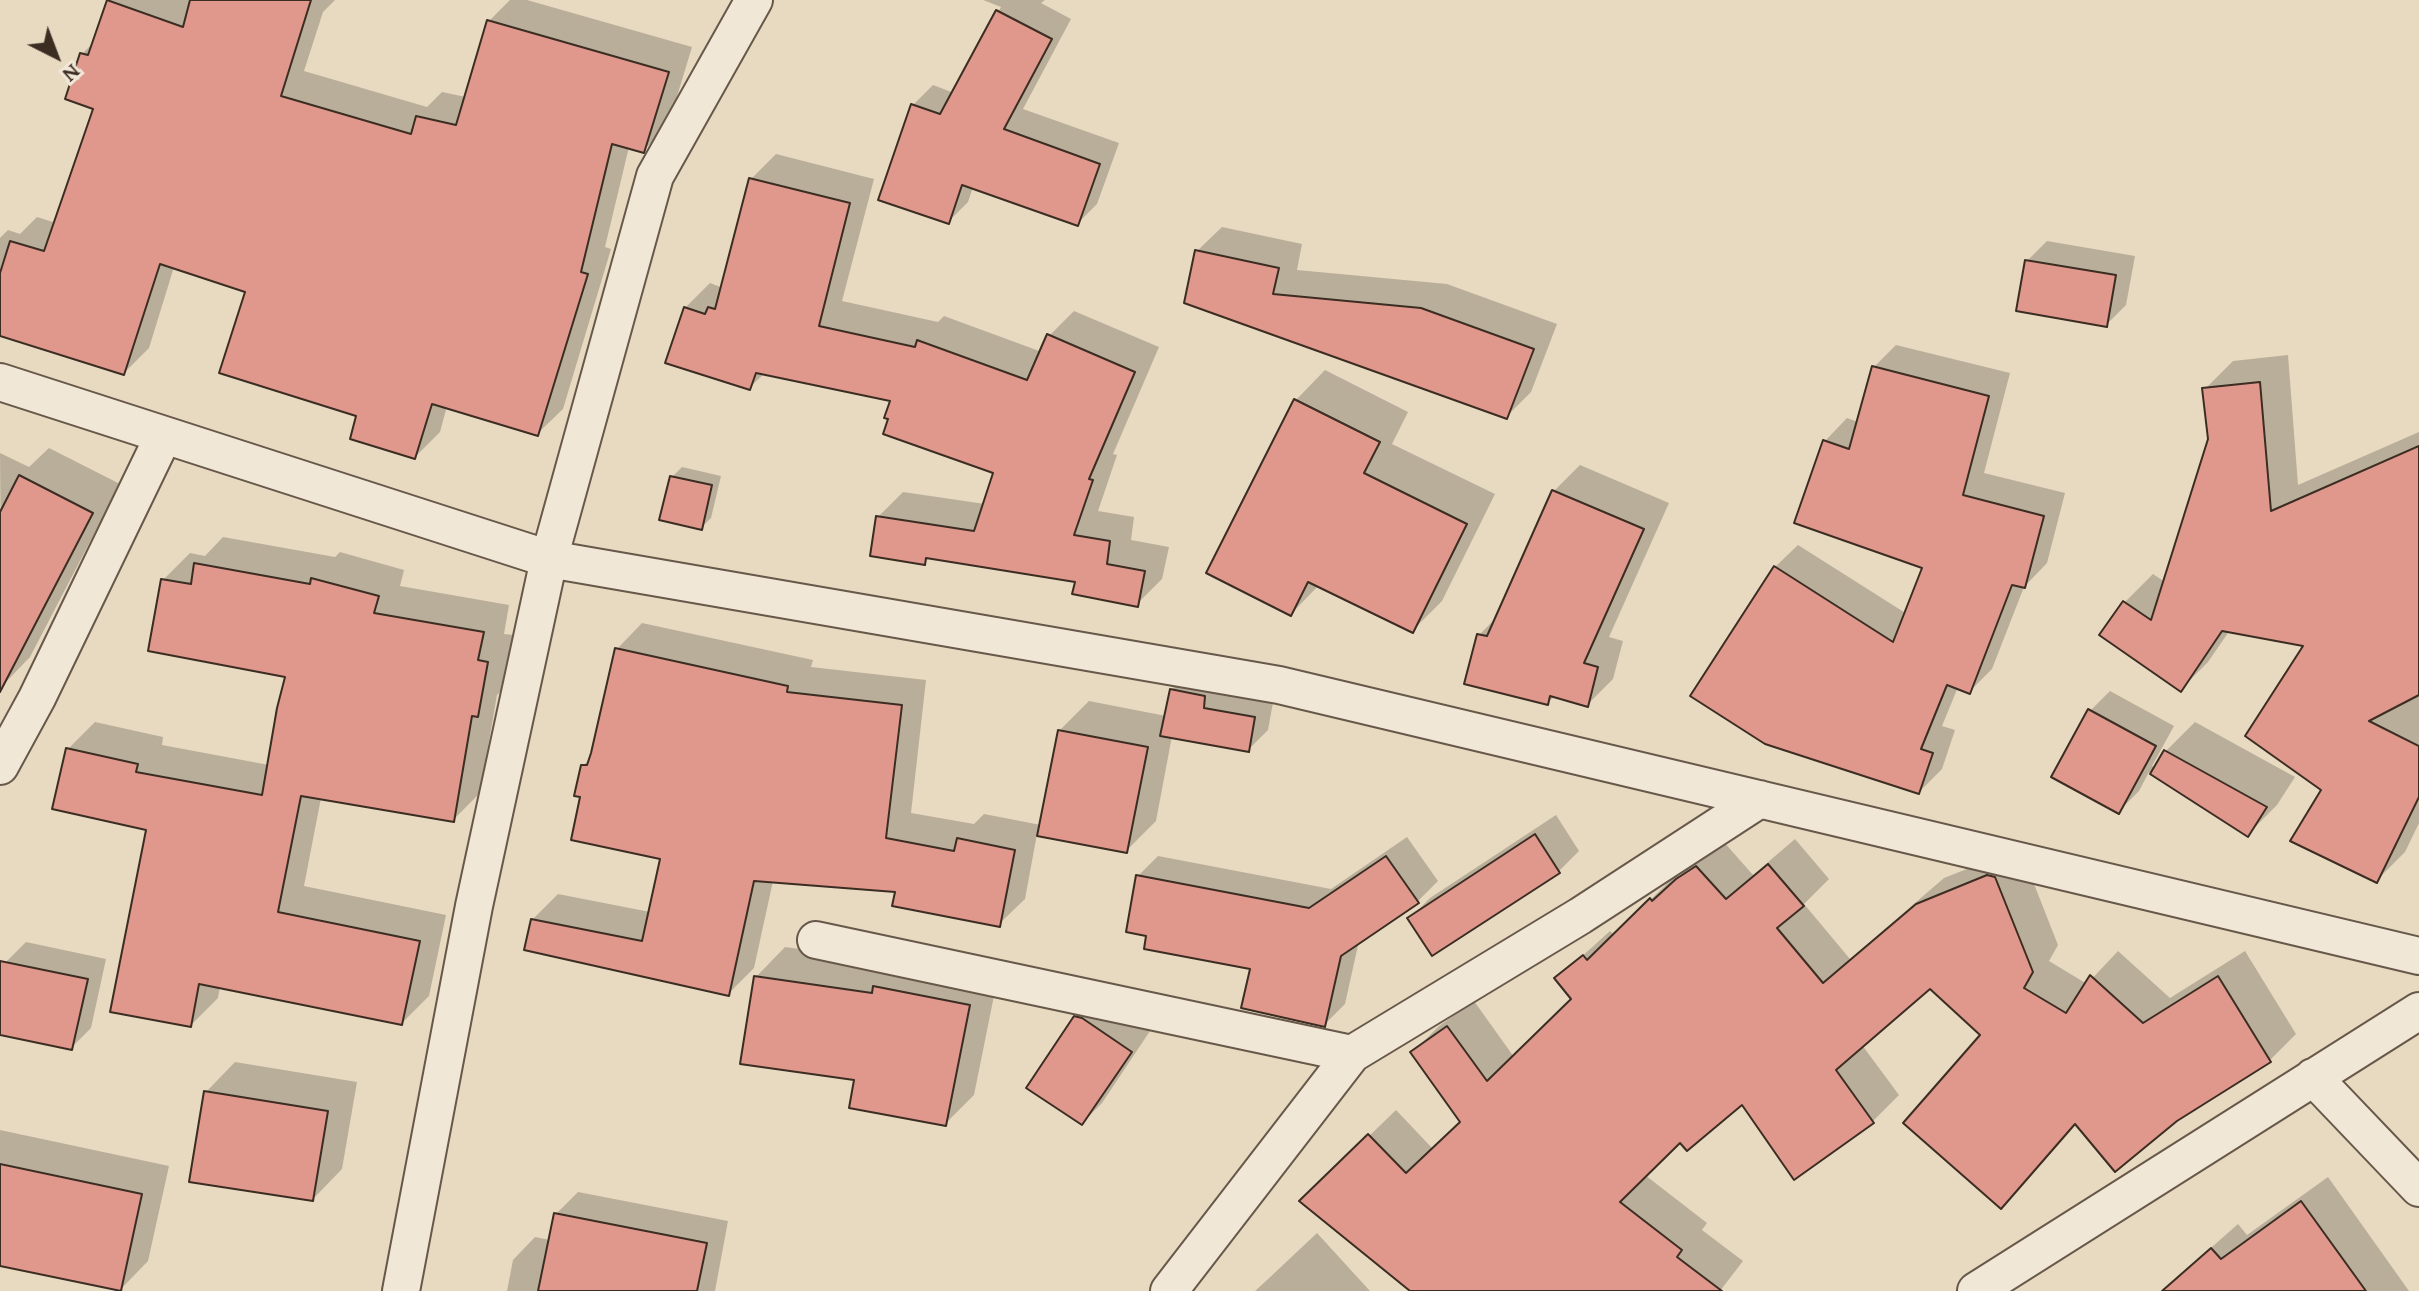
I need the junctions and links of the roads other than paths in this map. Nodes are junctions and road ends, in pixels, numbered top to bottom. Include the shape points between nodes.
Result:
1 (754, 0) edge
2 (0, 382) edge
3 (163, 437) junction
4 (549, 559) junction
5 (0, 766) edge
6 (1760, 799) junction
7 (816, 940) dead end
8 (2419, 956) edge
9 (2419, 1011) edge
10 (1352, 1054) junction
11 (2313, 1077) junction
12 (2419, 1188) edge
13 (401, 1291) edge
14 (1169, 1291) edge
15 (1976, 1291) edge

1 - 4 street via 655,176
2 - 3 street
3 - 4 street
3 - 5 street
4 - 6 street via 1279,685
4 - 13 street via 474,906
6 - 8 street
6 - 10 street
7 - 10 street
9 - 11 street
10 - 14 street
11 - 12 street
11 - 15 street

